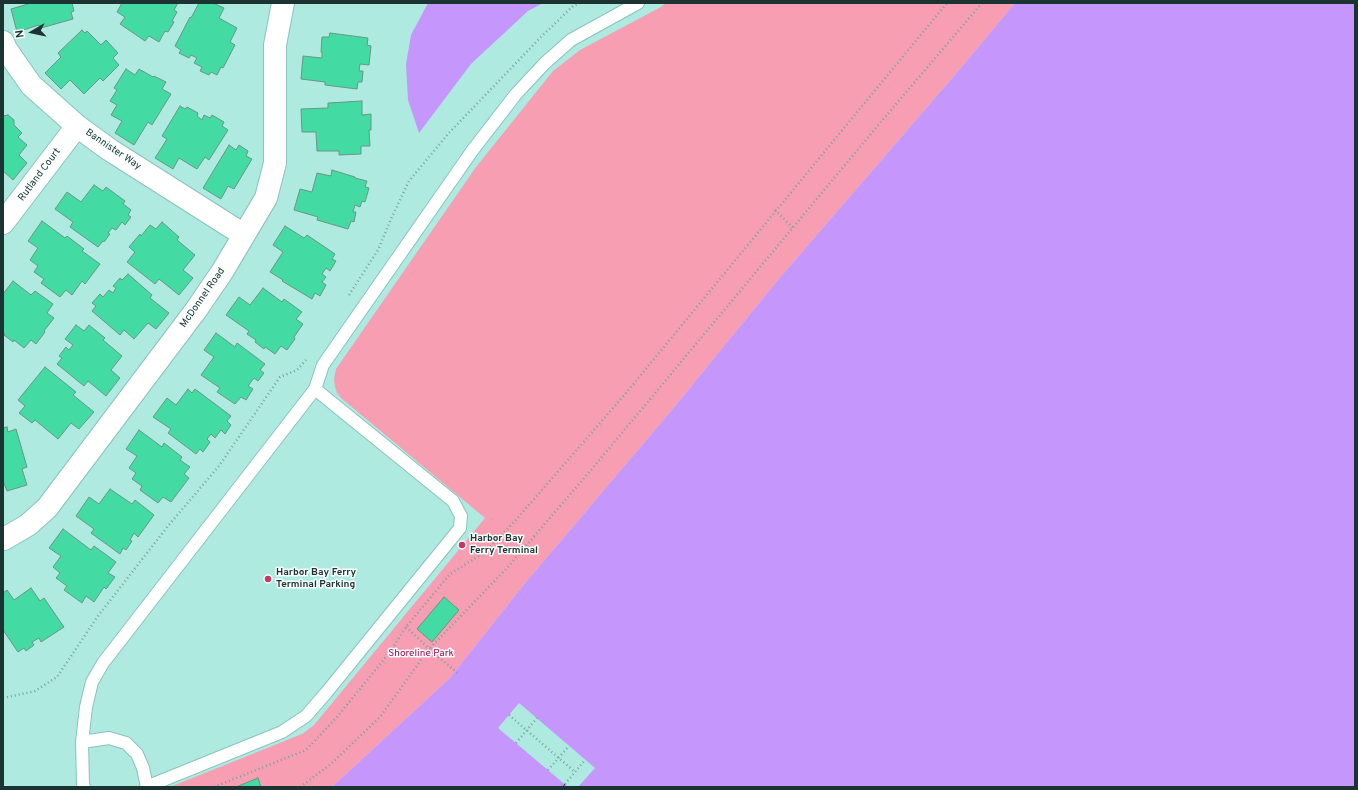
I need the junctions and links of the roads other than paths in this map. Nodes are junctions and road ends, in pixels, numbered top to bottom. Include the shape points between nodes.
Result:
1 (638, 3) edge
2 (282, 4) edge
3 (3, 42) edge
4 (77, 126) junction
5 (3, 223) edge
6 (244, 235) junction
7 (315, 389) junction
8 (4, 539) dead end
9 (82, 742) junction
10 (84, 787) edge
11 (146, 787) edge

1 - 7 lane via 571,40 516,94 472,151 323,364
2 - 6 street, McDonnel Road via 275,45 275,163 266,198
3 - 4 street, Bannister Way via 31,84
4 - 5 street, Rutland Court
4 - 6 street, Bannister Way via 110,150
6 - 8 street, McDonnel Road via 196,310 48,508 28,525
7 - 9 lane via 103,663 92,682
7 - 11 lane via 452,501 461,516 460,528 306,716 282,732
9 - 10 lane
9 - 11 lane via 109,738 126,743 137,754 143,768

